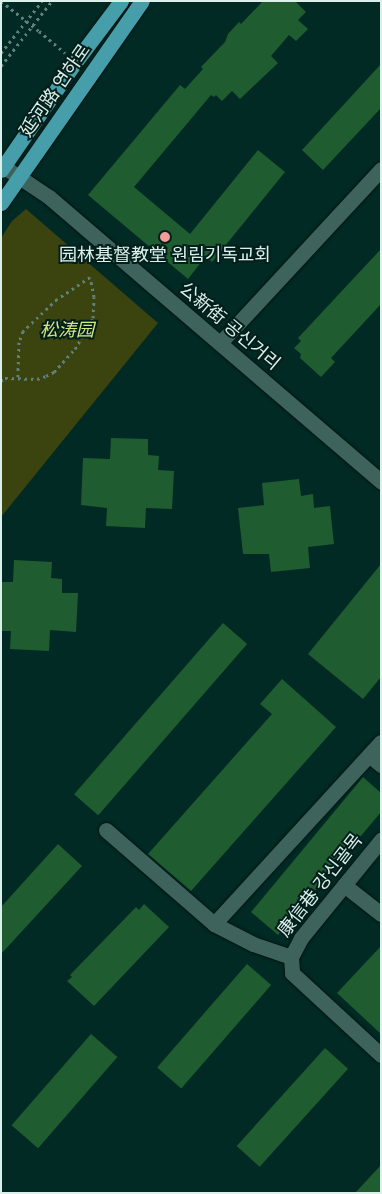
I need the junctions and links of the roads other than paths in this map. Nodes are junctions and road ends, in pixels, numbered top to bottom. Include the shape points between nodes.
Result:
1 (121, 1) edge
2 (142, 1) edge
3 (2, 169) edge
4 (381, 169) edge
5 (19, 177) junction
6 (1, 203) edge
7 (220, 344) junction
8 (381, 482) edge
9 (381, 742) edge
10 (369, 755) junction
11 (381, 765) edge
12 (106, 830) dead end
13 (381, 840) edge
14 (344, 885) junction
15 (381, 914) edge
16 (214, 924) junction
17 (291, 957) junction
18 (381, 1055) edge

1 - 3 main road, 延河路 연하로
2 - 5 main road, 延河路 연하로
3 - 5 street, 公新街 공신거리
4 - 7 street
5 - 6 main road, 延河路 연하로
5 - 7 street, 公新街 공신거리 via 49,198
7 - 8 street, 公新街 공신거리
9 - 10 street
10 - 11 street
10 - 16 street
12 - 16 street
13 - 14 street, 康信巷 강신골목
14 - 15 street
14 - 17 street, 康信巷 강신골목 via 301,938
16 - 17 street via 253,944
17 - 18 street via 292,973

